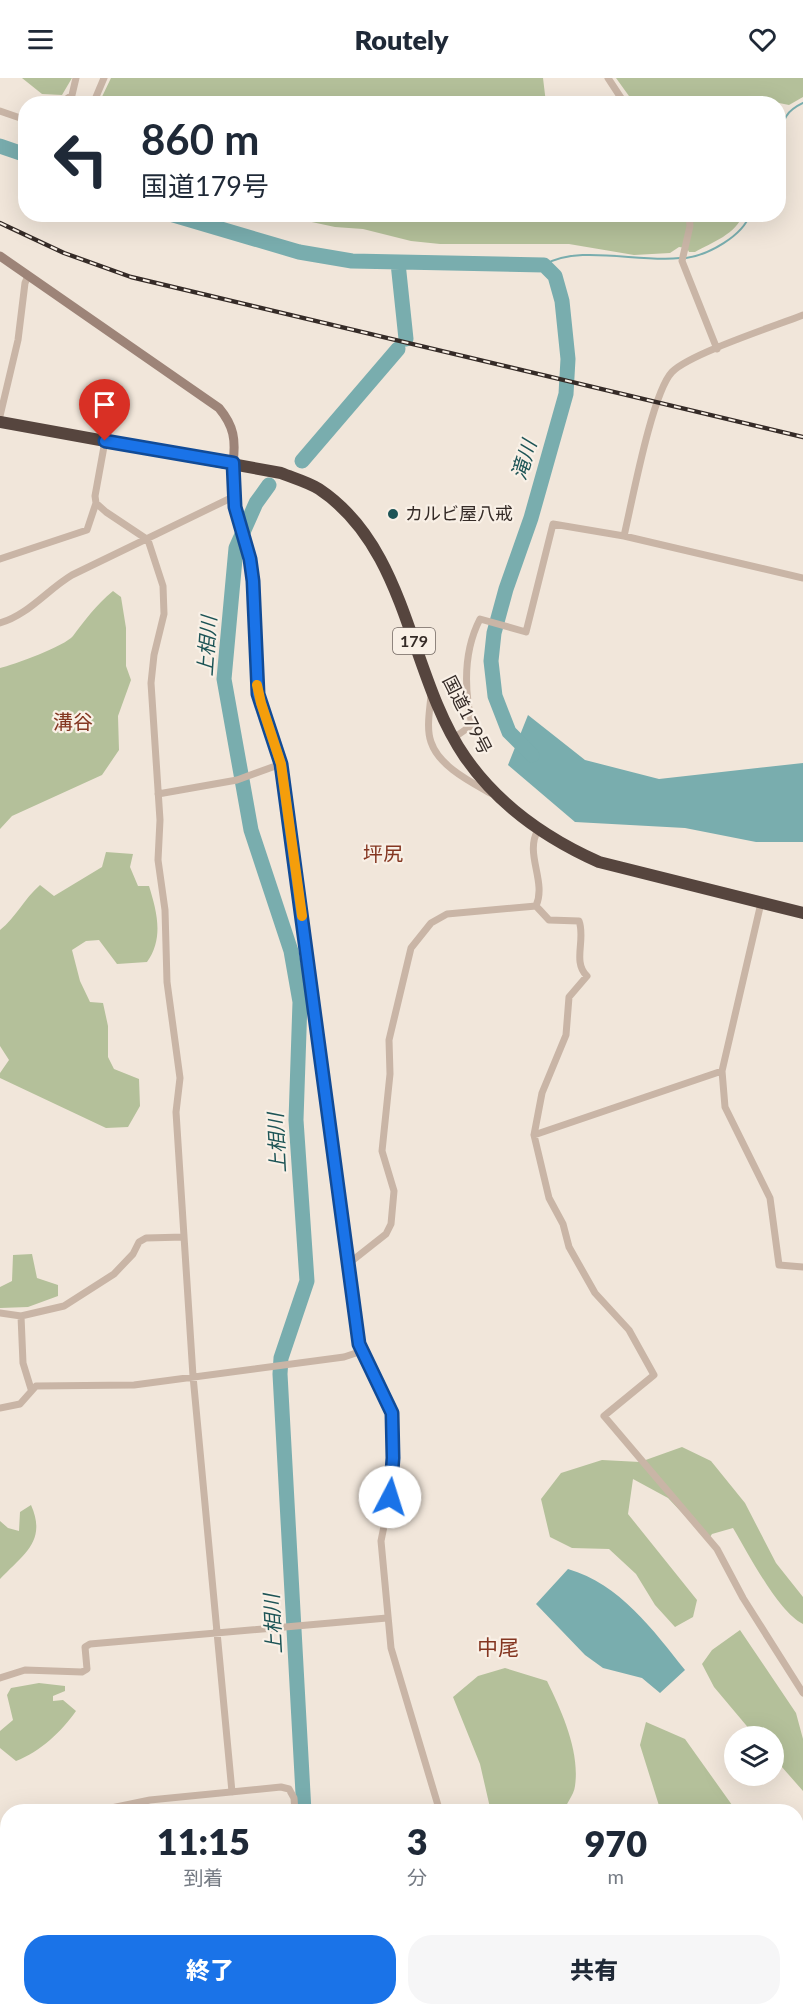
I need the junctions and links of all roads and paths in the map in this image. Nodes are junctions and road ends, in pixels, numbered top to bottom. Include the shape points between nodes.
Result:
1 (76, 78) edge
2 (104, 78) edge
3 (608, 78) edge
4 (71, 96) edge
5 (96, 96) edge
6 (620, 96) edge
7 (0, 111) edge
8 (18, 117) edge
9 (690, 222) edge
10 (0, 256) edge
11 (28, 276) junction
12 (803, 315) edge
13 (717, 349) junction
14 (0, 416) edge
15 (0, 423) edge
16 (105, 441) junction
17 (233, 463) junction
18 (233, 497) junction
19 (96, 503) junction
20 (624, 536) junction
21 (148, 540) junction
22 (0, 559) edge
23 (803, 578) edge
24 (0, 623) edge
25 (432, 690) junction
26 (455, 737) junction
27 (281, 764) junction
28 (158, 794) junction
29 (498, 798) junction
30 (538, 830) junction
31 (761, 903) junction
32 (536, 906) junction
33 (803, 913) edge
34 (722, 1071) junction
35 (534, 1135) junction
36 (184, 1237) junction
37 (348, 1264) junction
38 (803, 1267) edge
39 (0, 1313) edge
40 (21, 1316) junction
41 (362, 1351) junction
42 (193, 1376) junction
43 (31, 1389) junction
44 (0, 1408) edge
45 (387, 1618) junction
46 (217, 1633) junction
47 (0, 1678) edge
48 (803, 1693) edge
49 (232, 1792) junction
50 (131, 1804) edge
51 (294, 1804) edge
52 (438, 1804) edge

1 - 4 street
2 - 5 street
3 - 6 street
7 - 8 street
9 - 13 street via 683,266
10 - 11 street
11 - 14 street
11 - 17 street via 219,408 230,421 235,436
12 - 13 street
13 - 20 street via 682,364 665,380
15 - 16 highway, 国道179号 / 179
16 - 17 highway, 国道179号 / 179
16 - 19 street
17 - 18 street
17 - 25 highway, 国道179号 / 179 via 281,473 318,488 343,509 372,545 393,584
18 - 21 street
18 - 27 street via 253,581 258,694
19 - 21 street
19 - 22 street via 87,530
20 - 23 street
20 - 26 street via 554,524 526,632 480,619 471,637 466,700 472,724
21 - 24 street via 62,581 23,613
21 - 28 street via 163,586 164,614 151,683
25 - 26 highway, 国道179号 / 179
25 - 29 street via 430,742 440,759
26 - 29 highway, 国道179号 / 179 via 464,756
27 - 28 street via 246,778
27 - 37 street
28 - 36 street via 166,982 180,1078 176,1112
29 - 30 highway, 国道179号 / 179
30 - 31 highway, 国道179号 / 179 via 599,862
30 - 32 street via 532,843 538,883
31 - 33 highway, 国道179号 / 179
31 - 34 street
32 - 35 street via 549,920 579,921 580,962 586,976 569,997 566,1035 542,1093
32 - 37 street via 447,914 431,923 411,948 389,1041 390,1074 382,1151 394,1191 391,1224 386,1234
34 - 35 street
34 - 38 street via 725,1107 770,1198 778,1265
35 - 48 street via 549,1198 563,1224 569,1247 595,1293 628,1330 654,1375 604,1416 717,1549
36 - 40 street via 139,1242 114,1274 64,1306
36 - 42 street
37 - 41 street
39 - 40 street
40 - 43 street via 23,1362
41 - 42 street via 344,1357
41 - 45 street via 392,1413 392,1477 381,1541
42 - 43 street via 125,1385 54,1385
42 - 46 street
43 - 44 street via 20,1404
45 - 46 street
45 - 52 street via 397,1673
46 - 47 street via 90,1644 85,1647 87,1669 82,1672 25,1670
46 - 49 street
49 - 50 street
49 - 51 street via 289,1789

